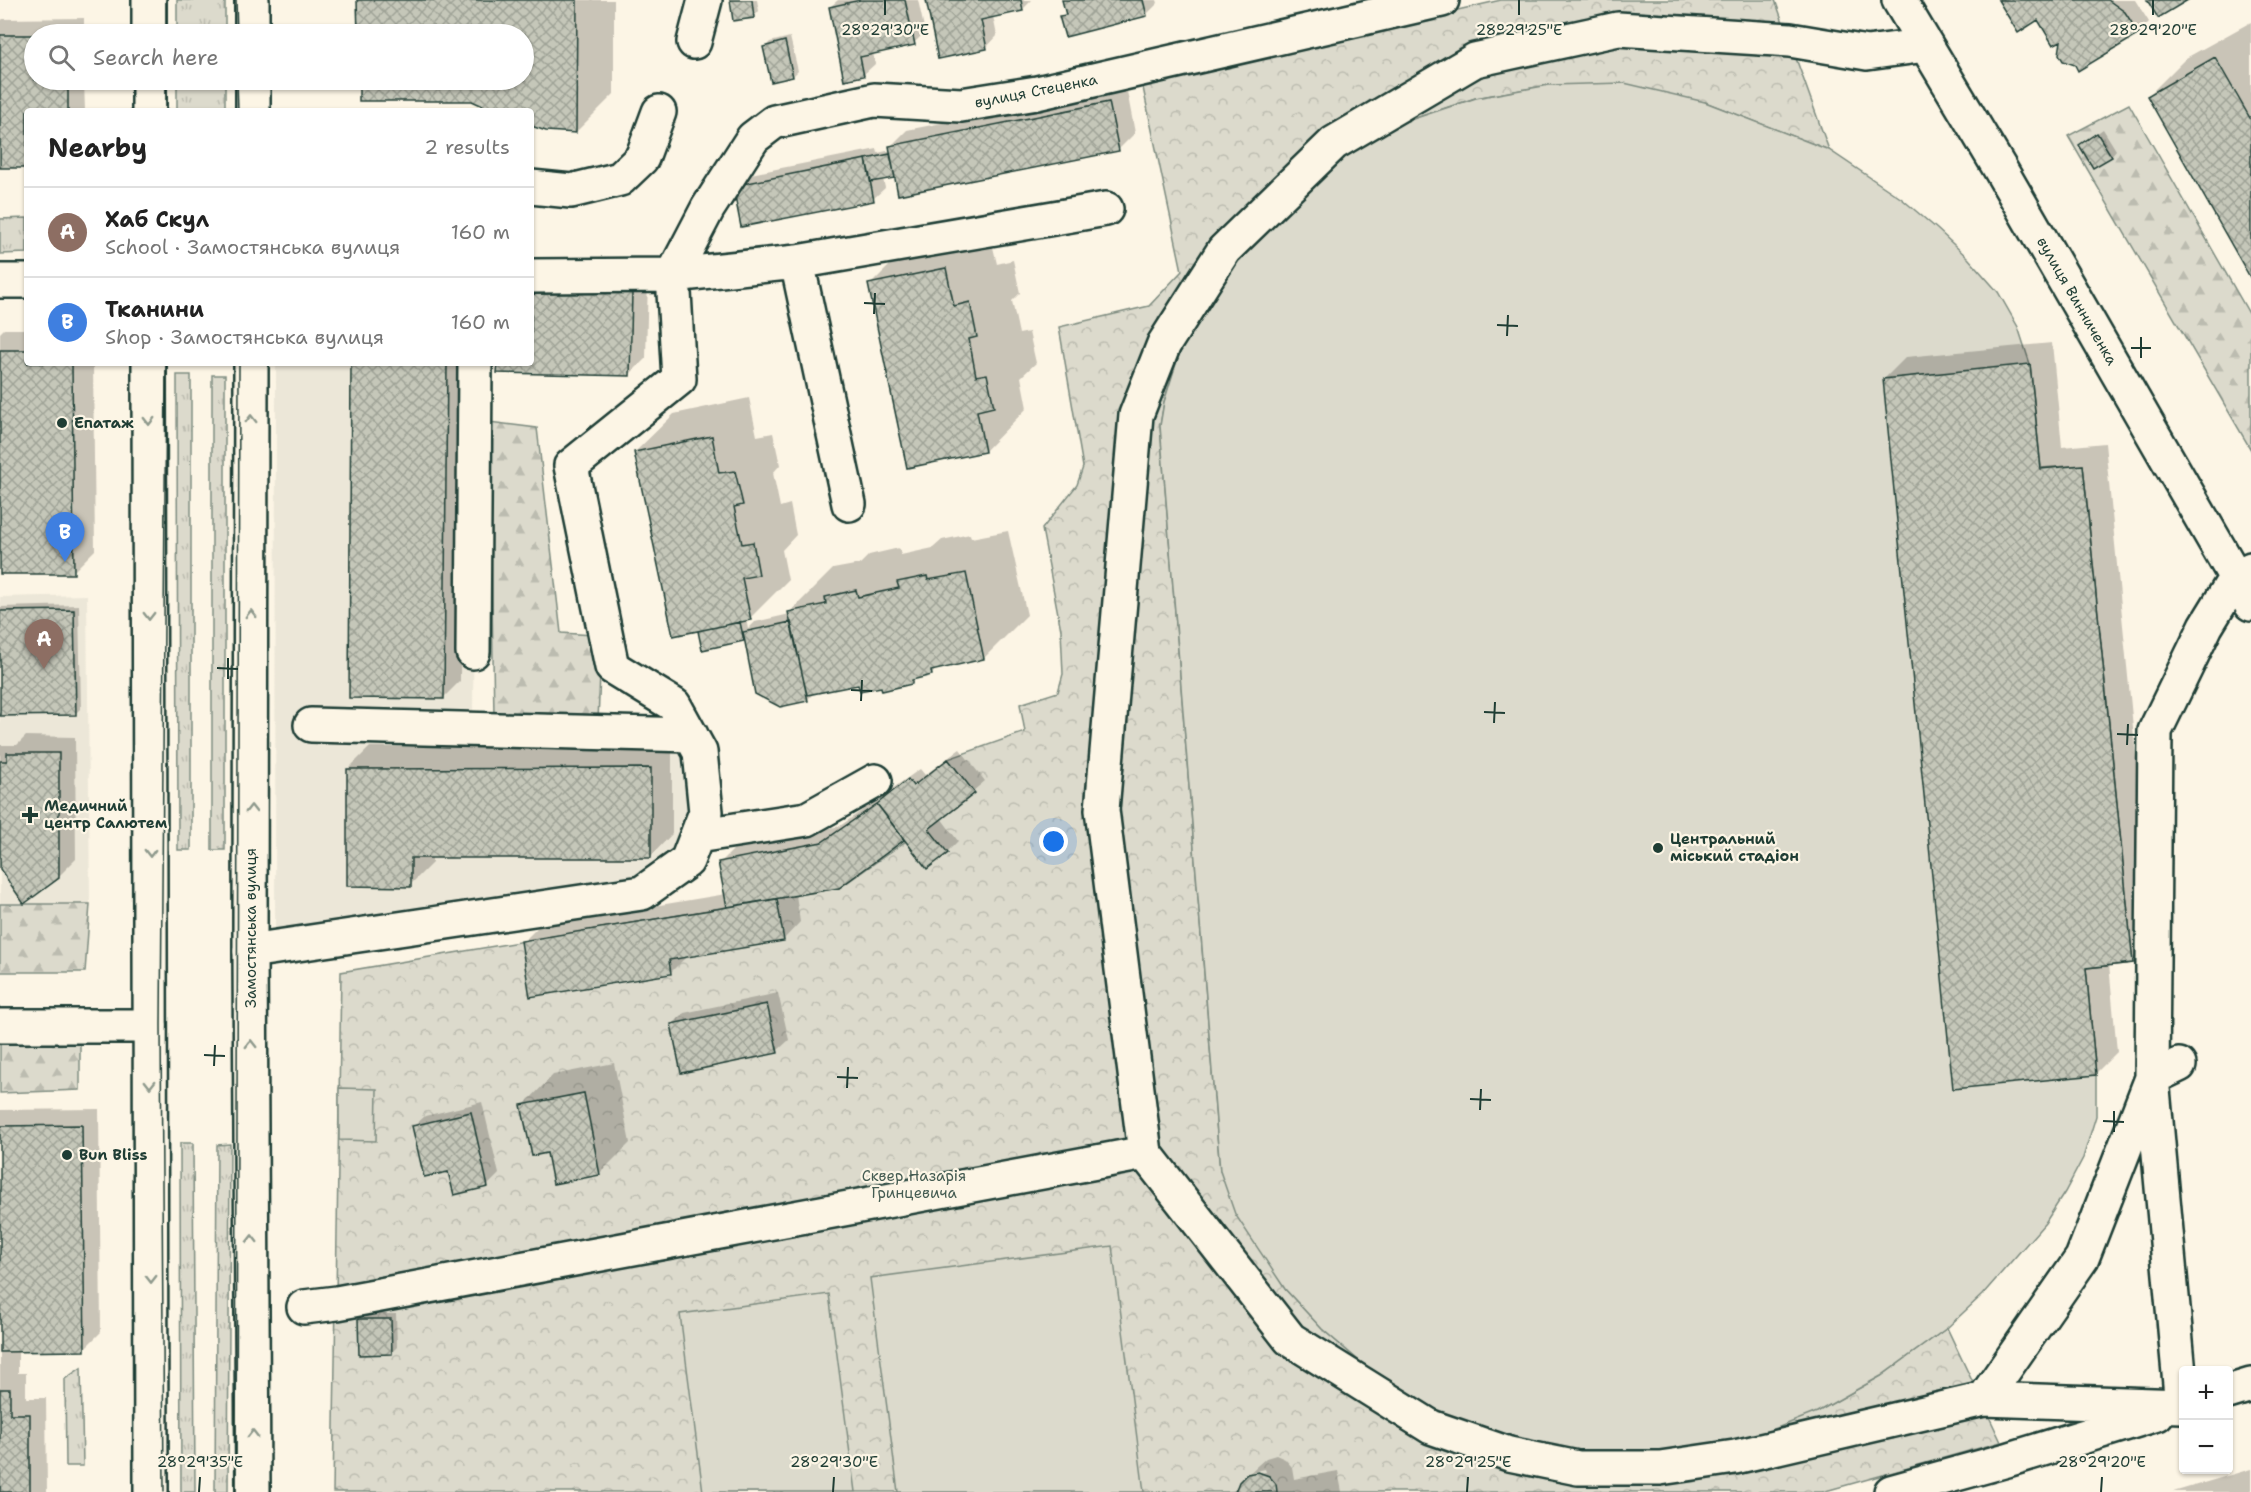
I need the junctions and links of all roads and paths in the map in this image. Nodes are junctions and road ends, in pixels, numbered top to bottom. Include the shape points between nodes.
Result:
1 (149, 0) edge
2 (252, 0) edge
3 (705, 0) edge
4 (1442, 0) edge
5 (1899, 0) edge
6 (149, 24) edge
7 (252, 24) edge
8 (694, 42) dead end
9 (1926, 45) junction
10 (149, 90) edge
11 (253, 90) edge
12 (149, 108) edge
13 (253, 108) edge
14 (659, 112) dead end
15 (534, 187) edge
16 (1106, 209) dead end
17 (797, 262) junction
18 (673, 275) junction
19 (534, 276) edge
20 (0, 281) edge
21 (24, 281) edge
22 (149, 366) edge
23 (251, 366) edge
24 (476, 366) edge
25 (849, 504) dead end
26 (2246, 583) edge
27 (473, 652) dead end
28 (311, 725) dead end
29 (691, 735) junction
30 (875, 782) dead end
31 (697, 836) junction
32 (250, 951) junction
33 (0, 1026) edge
34 (150, 1026) junction
35 (2166, 1071) junction
36 (1145, 1153) junction
37 (304, 1307) dead end
38 (2181, 1366) edge
39 (2251, 1385) edge
40 (2233, 1391) edge
41 (1984, 1400) junction
42 (2179, 1406) edge
43 (2179, 1407) edge
44 (151, 1492) edge
45 (253, 1492) edge
46 (1891, 1492) edge

1 - 6 main road
2 - 7 main road
3 - 8 main road
4 - 18 main road, вулиця Стеценка via 1036,93 961,105 874,100 774,122 753,138 708,208
5 - 9 main road, вулиця Винниченка
9 - 26 main road, вулиця Винниченка
9 - 36 main road via 1867,53 1790,40 1618,29 1474,60 1334,143 1224,250 1164,344 1136,415 1102,810
10 - 12 main road
11 - 13 main road
14 - 15 main road via 642,158 621,179 571,191
16 - 17 main road
17 - 18 main road
17 - 25 main road
18 - 19 main road
18 - 29 main road via 679,379 571,466 612,667 674,705
20 - 21 main road
22 -> 34 main road
32 -> 23 main road, Замостянська вулиця
24 - 27 main road
26 - 35 main road via 2206,626 2155,731
28 - 29 main road
29 - 31 main road via 700,752 706,813
30 - 31 main road via 807,819
31 - 32 main road via 687,861 642,892
45 -> 32 main road, Замостянська вулиця
33 - 34 main road
34 -> 44 main road
35 - 38 main road
35 - 41 main road via 2082,1258
36 - 37 main road
36 - 41 main road via 1290,1339 1431,1427 1509,1454 1578,1468 1660,1468 1735,1457
39 - 40 main road
41 - 42 main road
43 - 46 main road

